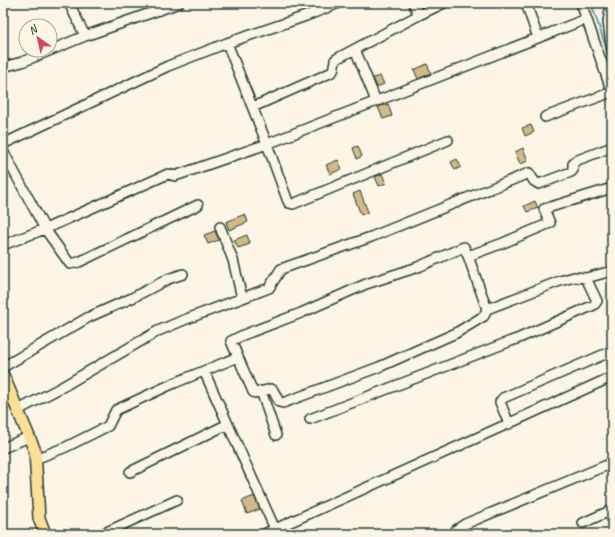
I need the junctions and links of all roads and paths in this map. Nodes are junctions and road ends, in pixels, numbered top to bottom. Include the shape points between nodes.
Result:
1 (69, 3) edge
2 (179, 3) edge
3 (339, 3) edge
4 (413, 3) edge
5 (444, 3) edge
6 (526, 3) edge
7 (580, 3) edge
8 (611, 3) edge
9 (419, 15) junction
10 (586, 19) junction
11 (85, 36) junction
12 (538, 38) junction
13 (227, 43) junction
14 (355, 49) junction
15 (612, 52) edge
16 (3, 67) edge
17 (612, 92) edge
18 (376, 101) junction
19 (253, 107) junction
20 (545, 117) dead end
21 (448, 140) dead end
22 (3, 144) edge
23 (267, 144) junction
24 (612, 148) edge
25 (3, 152) edge
26 (612, 188) edge
27 (198, 205) dead end
28 (220, 227) dead end
29 (45, 229) junction
30 (3, 245) edge
31 (468, 256) junction
32 (612, 271) edge
33 (182, 274) dead end
34 (586, 278) junction
35 (242, 298) junction
36 (487, 309) junction
37 (612, 351) edge
38 (238, 357) junction
39 (3, 367) edge
40 (204, 371) junction
41 (3, 375) edge
42 (605, 380) dead end
43 (261, 391) junction
44 (18, 410) junction
45 (310, 418) dead end
46 (228, 424) junction
47 (508, 424) junction
48 (276, 435) dead end
49 (29, 437) junction
50 (3, 448) edge
51 (35, 459) junction
52 (612, 463) edge
53 (130, 472) dead end
54 (177, 500) dead end
55 (612, 510) edge
56 (583, 523) dead end
57 (280, 530) edge
58 (115, 532) edge
59 (45, 534) edge
60 (102, 534) edge
61 (264, 534) edge
62 (457, 534) edge

1 - 11 street
2 - 11 street
3 - 13 street
4 - 9 street
5 - 9 street
6 - 12 street
7 - 10 street
8 - 15 street via 608,22
9 - 14 street
10 - 12 street
10 - 17 street
11 - 16 street via 22,62
12 - 18 street
13 - 19 street
13 - 22 street via 168,66
14 - 18 street
14 - 19 street via 335,60 333,71 330,73
17 - 20 street
18 - 23 street
19 - 23 street
21 - 23 street via 293,204 287,200
23 - 29 street via 175,176 168,174
24 - 35 street via 575,161 571,172 545,182 536,184 529,173 281,270 269,288
25 - 29 street
26 - 31 street via 544,209 550,222
27 - 29 street via 74,264 67,261
28 - 35 street via 233,260
29 - 30 street
31 - 36 street
31 - 38 street via 464,247 243,335 231,341
32 - 34 street
33 - 39 street via 89,317
34 - 36 street via 574,277 560,281
34 - 45 street via 597,301 594,305 517,340 511,340
35 - 44 street via 158,331
36 - 43 street via 484,316 456,333 379,367 283,403 279,402 271,389
37 - 47 street via 503,398 500,402
38 - 40 street
38 - 43 street via 253,392
40 - 46 street
40 - 51 street via 116,410 108,426
41 - 44 main road
42 - 47 street
43 - 48 street
44 - 49 main road
46 - 53 street
46 - 57 street
47 - 57 street
49 - 50 street
49 - 51 main road via 35,451
51 - 59 main road via 39,518
52 - 62 street via 465,524 456,530
54 - 58 street
55 - 56 street
57 - 61 street
58 - 60 street

